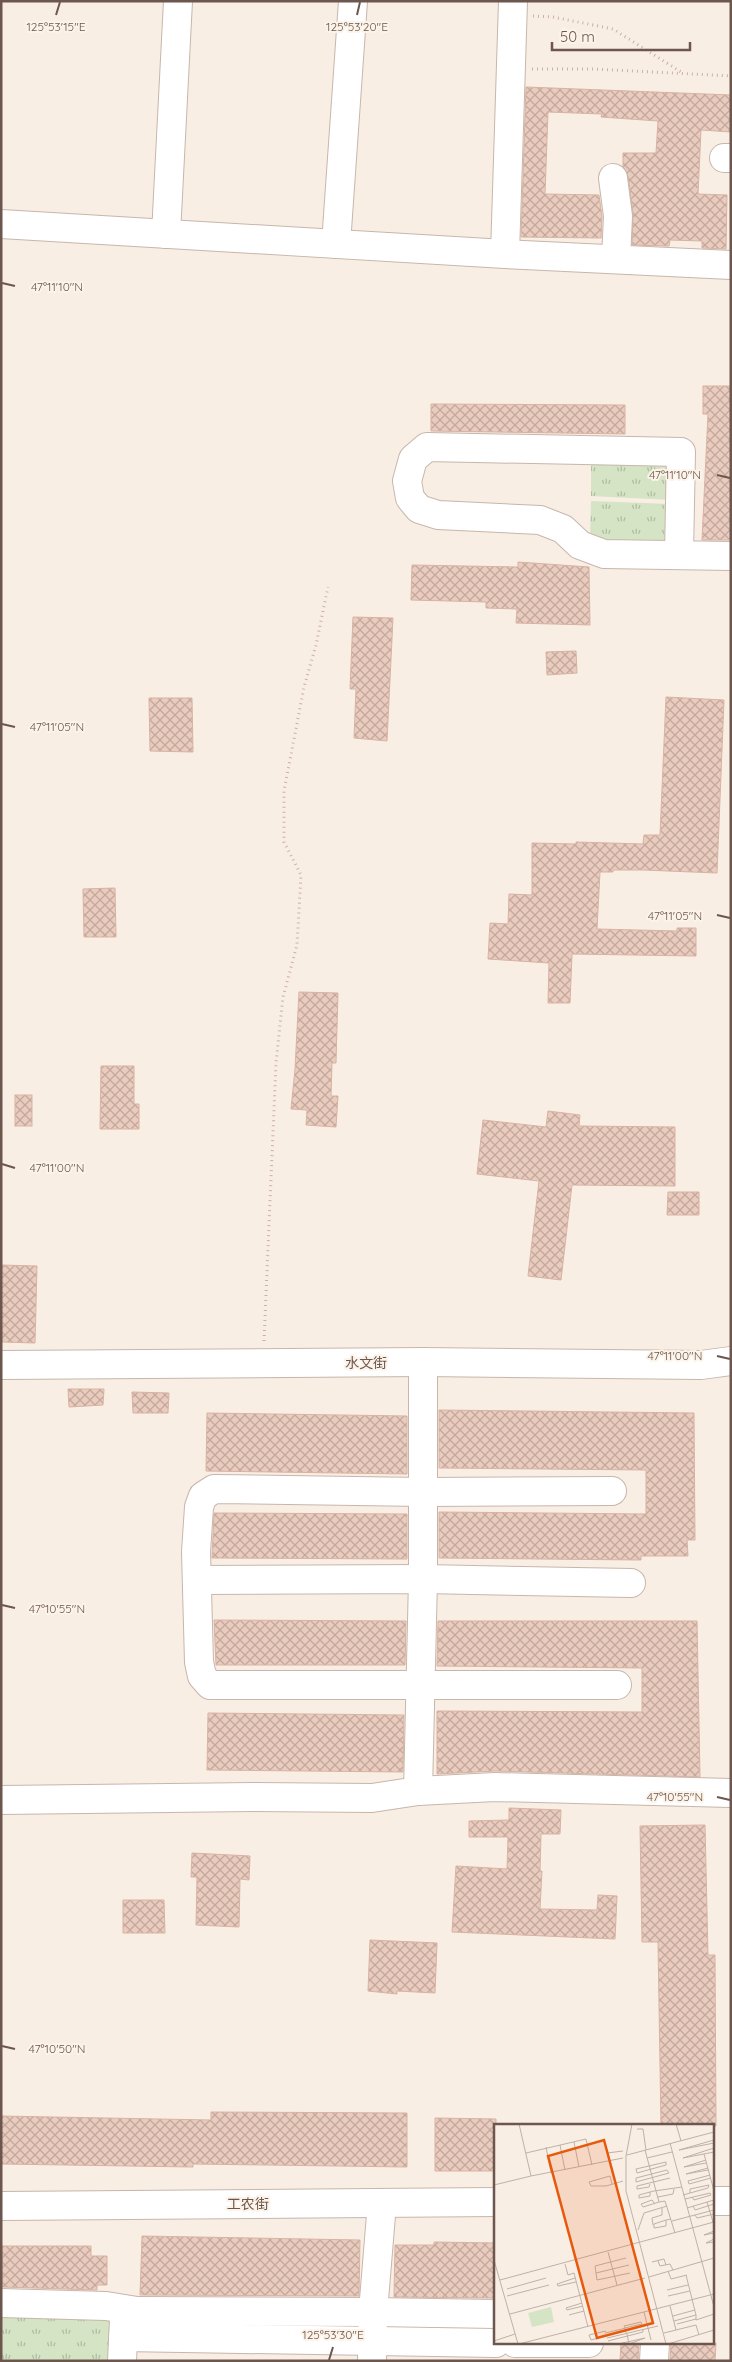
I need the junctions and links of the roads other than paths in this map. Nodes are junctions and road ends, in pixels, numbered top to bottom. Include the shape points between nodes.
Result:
1 (178, 1) edge
2 (353, 1) edge
3 (513, 8) edge
4 (613, 178) dead end
5 (1, 224) edge
6 (166, 234) junction
7 (336, 244) junction
8 (505, 254) junction
9 (616, 259) junction
10 (731, 265) edge
11 (679, 555) junction
12 (731, 556) edge
13 (731, 1360) edge
14 (423, 1362) junction
15 (1, 1364) edge
16 (612, 1491) dead end
17 (423, 1492) junction
18 (422, 1579) junction
19 (198, 1580) junction
20 (631, 1583) dead end
21 (617, 1685) dead end
22 (420, 1686) junction
23 (418, 1792) junction
24 (731, 1793) edge
25 (1, 1800) edge
26 (714, 2201) edge
27 (731, 2201) edge
28 (494, 2202) edge
29 (382, 2203) junction
30 (1, 2206) edge
31 (1, 2303) edge
32 (137, 2311) junction
33 (373, 2312) junction
34 (494, 2314) edge
35 (494, 2343) edge
36 (654, 2344) edge
37 (122, 2349) edge
38 (372, 2351) edge
39 (654, 2361) edge

1 - 6 street
2 - 7 street
3 - 8 street
4 - 9 street via 618,216
5 - 6 street
6 - 7 street
7 - 8 street
8 - 9 street
9 - 10 street
11 - 11 street via 604,554 580,545 563,529 540,520 438,515 419,509 410,498 407,481 412,459 427,447 681,452
11 - 12 street
13 - 14 street, 水文街 via 701,1365
14 - 15 street, 水文街
14 - 17 street
16 - 17 street
17 - 18 street
17 - 19 street via 214,1489 203,1496 199,1507
18 - 19 street
18 - 20 street
18 - 22 street
19 - 22 street via 199,1662 202,1676 210,1686
21 - 22 street
22 - 23 street
23 - 24 street via 495,1787
23 - 25 street via 372,1798
26 - 27 street
28 - 29 street, 工农街
29 - 30 street, 工农街
29 - 33 street
31 - 32 street via 106,2306
32 - 33 street
32 - 37 street via 124,2320
33 - 34 street
33 - 38 street
35 - 38 street
36 - 39 street
37 - 38 street

